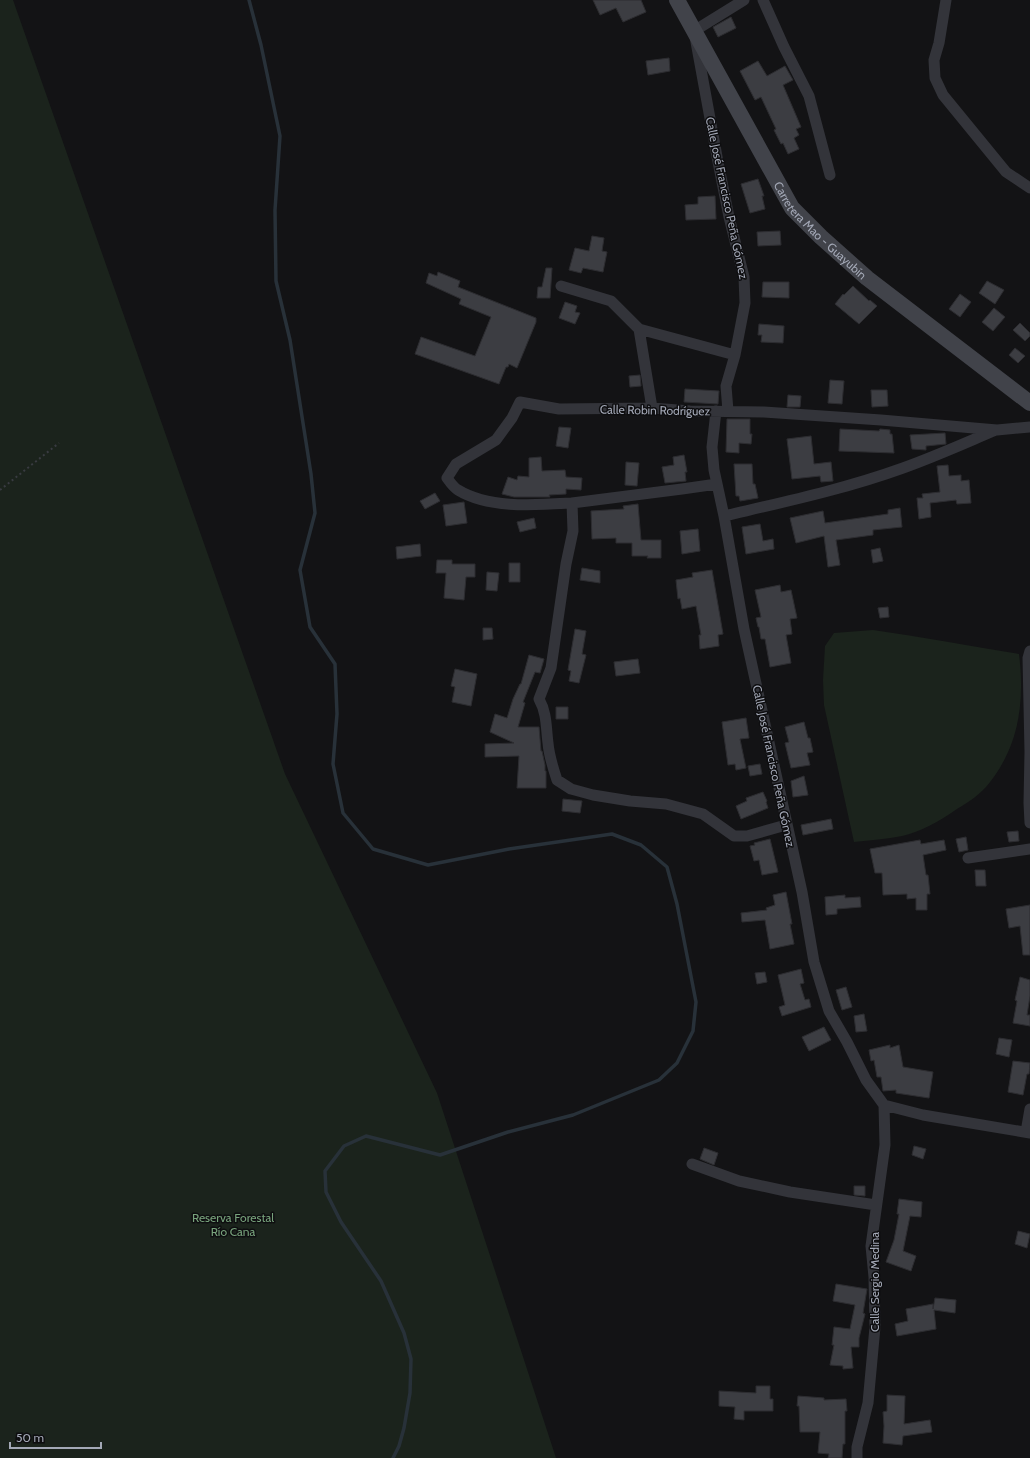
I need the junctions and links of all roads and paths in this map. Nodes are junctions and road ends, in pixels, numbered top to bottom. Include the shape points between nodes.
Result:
1 (677, 0) edge
2 (744, 0) edge
3 (763, 0) edge
4 (946, 0) edge
5 (694, 31) junction
6 (830, 175) dead end
7 (1030, 188) edge
8 (561, 286) dead end
9 (639, 329) junction
10 (735, 355) junction
11 (1030, 403) edge
12 (652, 408) junction
13 (716, 411) junction
14 (728, 411) junction
15 (1030, 426) edge
16 (997, 430) junction
17 (59, 443) dead end
18 (717, 484) junction
19 (0, 490) edge
20 (572, 503) junction
21 (724, 516) junction
22 (1030, 651) edge
23 (1030, 823) edge
24 (786, 824) junction
25 (1030, 849) edge
26 (968, 858) dead end
27 (884, 1105) junction
28 (1030, 1109) edge
29 (1028, 1133) edge
30 (692, 1164) dead end
31 (876, 1205) junction
32 (857, 1458) edge

1 - 5 main road, Carretera Mao - Guayubín
2 - 5 street
3 - 6 street via 809,96
4 - 7 street via 934,60 935,78 943,95 1006,172
5 - 10 street, Calle José Francisco Peña Gómez via 729,217 744,277 745,303
5 - 11 main road, Carretera Mao - Guayubín via 792,208 867,278
8 - 9 street via 611,300
9 - 10 street
9 - 12 street
10 - 14 street, Calle José Francisco Peña Gómez via 726,386
12 - 13 street, Calle Robin Rodríguez
12 - 20 street, Calle Robin Rodríguez via 559,409 520,402 496,440 456,464 447,478 456,489 476,498 510,504
13 - 14 street, Calle Robin Rodríguez
13 - 18 street, Calle José Francisco Peña Gómez via 712,447
14 - 16 street, Calle Robin Rodríguez
15 - 16 street, Calle Robin Rodríguez
16 - 21 street via 884,474
17 - 19 path
18 - 20 street
18 - 21 street, Calle José Francisco Peña Gómez
20 - 24 street via 573,531 551,668 539,699 544,708 548,744 557,780 593,795 630,802 666,804 703,814 734,836 747,836
21 - 24 street, Calle José Francisco Peña Gómez via 744,629
22 - 23 street
24 - 27 street, Calle José Francisco Peña Gómez via 802,892 814,962 829,1011 866,1080
25 - 26 street
27 - 29 street via 923,1115
27 - 31 street, Calle Sergio Medina via 885,1144
28 - 29 street
30 - 31 street via 739,1181 790,1192
31 - 32 street, Calle Sergio Medina via 871,1246 875,1327 868,1403

